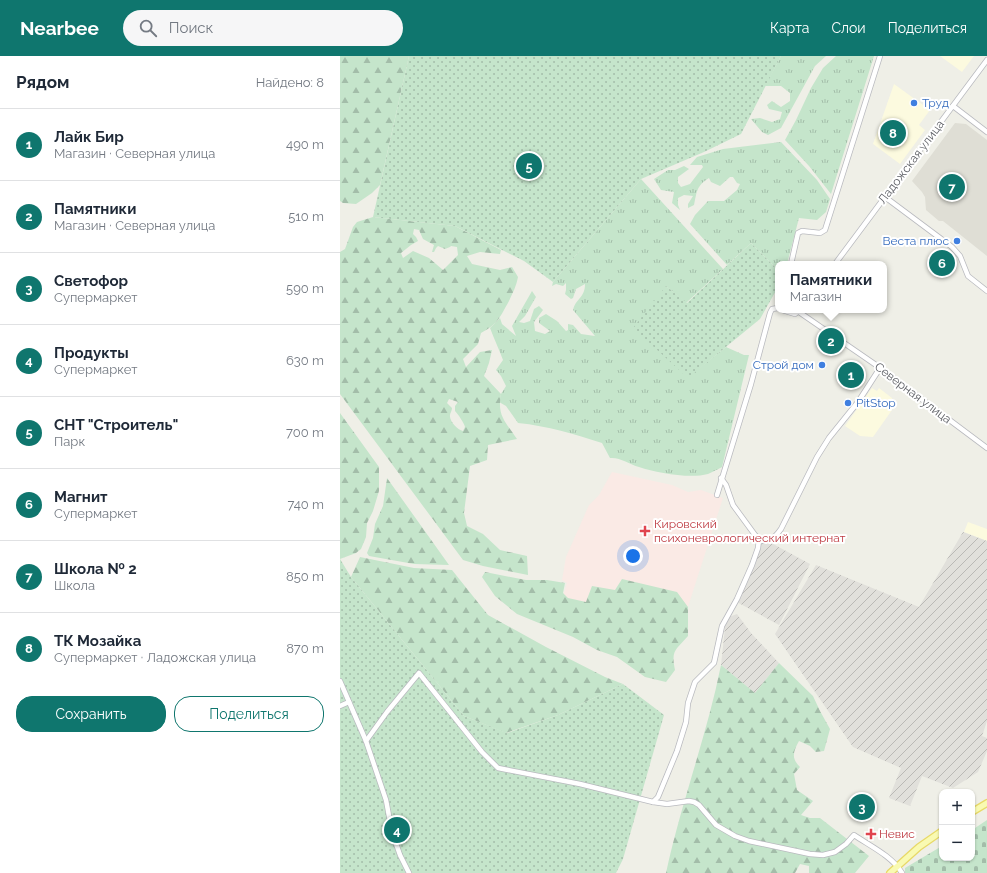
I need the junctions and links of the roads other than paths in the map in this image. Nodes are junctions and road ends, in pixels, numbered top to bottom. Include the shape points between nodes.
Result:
1 (880, 56) edge
2 (987, 60) edge
3 (953, 106) junction
4 (987, 132) edge
5 (885, 197) junction
6 (792, 261) edge
7 (837, 261) edge
8 (987, 291) edge
9 (775, 308) edge
10 (803, 313) edge
11 (880, 368) junction
12 (987, 448) edge
13 (721, 478) junction
14 (717, 495) dead end
15 (758, 540) junction
16 (340, 681) edge
17 (349, 702) junction
18 (340, 706) edge
19 (366, 742) junction
20 (653, 802) junction
21 (987, 803) edge
22 (975, 810) edge
23 (939, 833) edge
24 (898, 865) junction
25 (409, 873) edge
26 (890, 873) edge
27 (902, 873) edge

1 - 6 street via 825,230 820,233 802,230 798,232
2 - 3 street, Ладожская улица
3 - 4 street
3 - 5 street, Ладожская улица
5 - 7 street, Ладожская улица
5 - 8 street via 952,247 960,256 968,276
9 - 13 street via 770,313
10 - 11 street, Северная улица
11 - 12 street, Северная улица
11 - 15 street via 858,402 829,438 774,539
13 - 14 street
13 - 15 street via 726,484 733,504
15 - 20 street via 752,566 722,626 714,663 695,682 677,751 658,797
16 - 17 street
17 - 18 street
17 - 19 street
19 - 20 street via 419,673 477,747 498,768
19 - 25 street via 386,800 392,832
20 - 24 street via 694,802 700,805 716,825 735,836 810,854 823,855 835,852 854,836
21 - 22 main road
23 - 24 main road
24 - 26 main road
24 - 27 street

